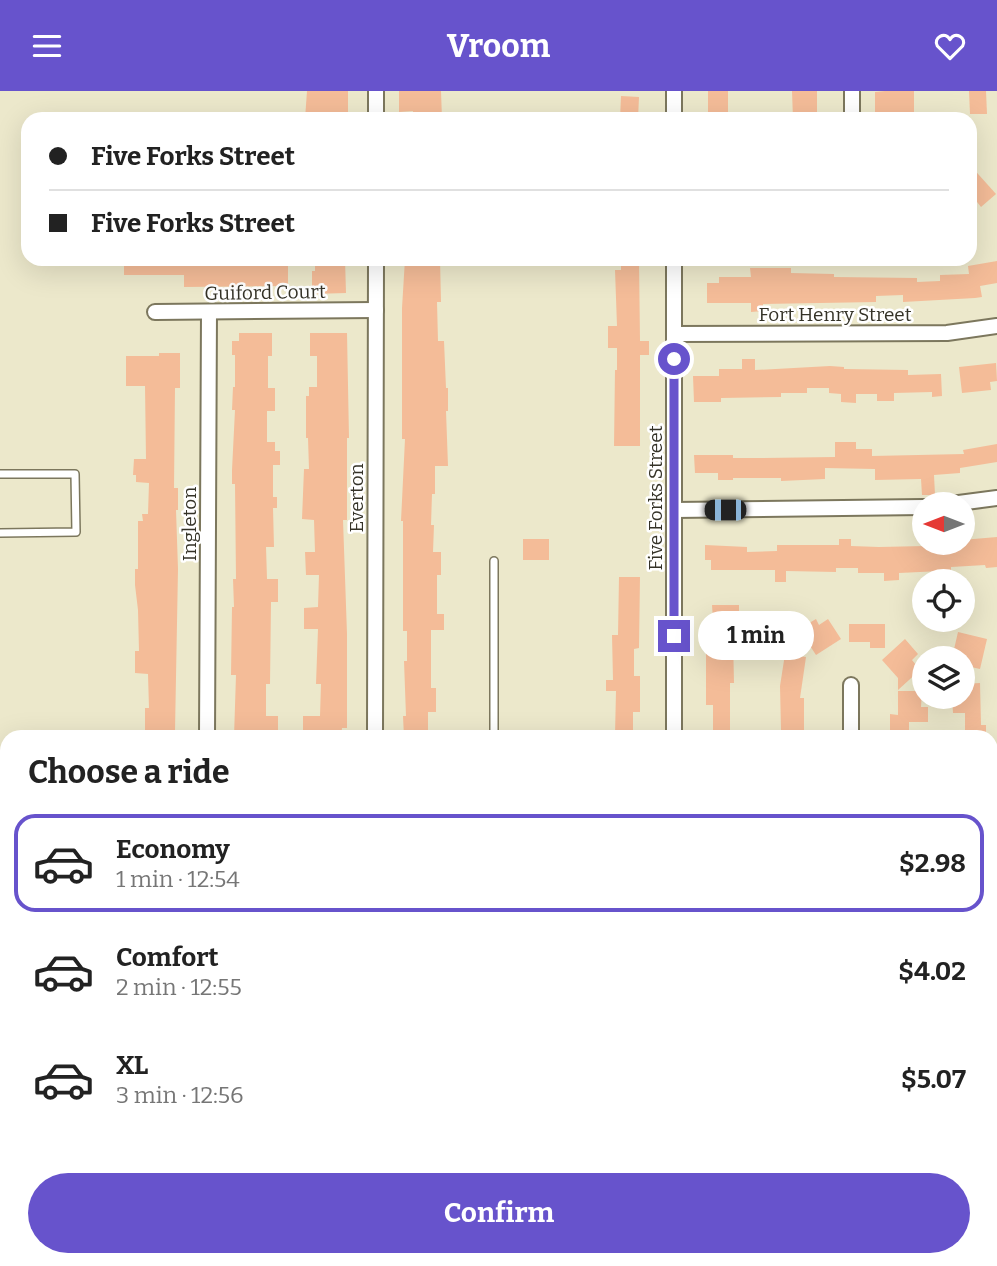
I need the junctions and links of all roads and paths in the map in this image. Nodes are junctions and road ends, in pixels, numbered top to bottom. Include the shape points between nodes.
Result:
1 (376, 91) edge
2 (674, 91) edge
3 (852, 91) edge
4 (376, 112) edge
5 (674, 112) edge
6 (852, 112) edge
7 (376, 266) edge
8 (674, 266) edge
9 (376, 310) junction
10 (155, 312) dead end
11 (209, 312) junction
12 (997, 326) edge
13 (674, 334) junction
14 (0, 474) edge
15 (997, 498) edge
16 (975, 501) edge
17 (912, 507) edge
18 (674, 510) junction
19 (0, 533) edge
20 (494, 561) dead end
21 (851, 685) dead end
22 (207, 730) edge
23 (375, 730) edge
24 (494, 730) edge
25 (674, 730) edge
26 (851, 730) edge

1 - 4 street
2 - 5 street
3 - 6 street
7 - 9 street, Everton
8 - 13 street, Five Forks Street
9 - 11 street, Guiford Court
9 - 23 street, Everton
10 - 11 street, Guiford Court
11 - 22 street, Ingleton
12 - 13 street, Fort Henry Street via 908,334
13 - 18 street, Five Forks Street
14 - 19 lane via 75,474 76,532
15 - 16 street
17 - 18 street
18 - 25 street, Five Forks Street
20 - 24 lane
21 - 26 street

